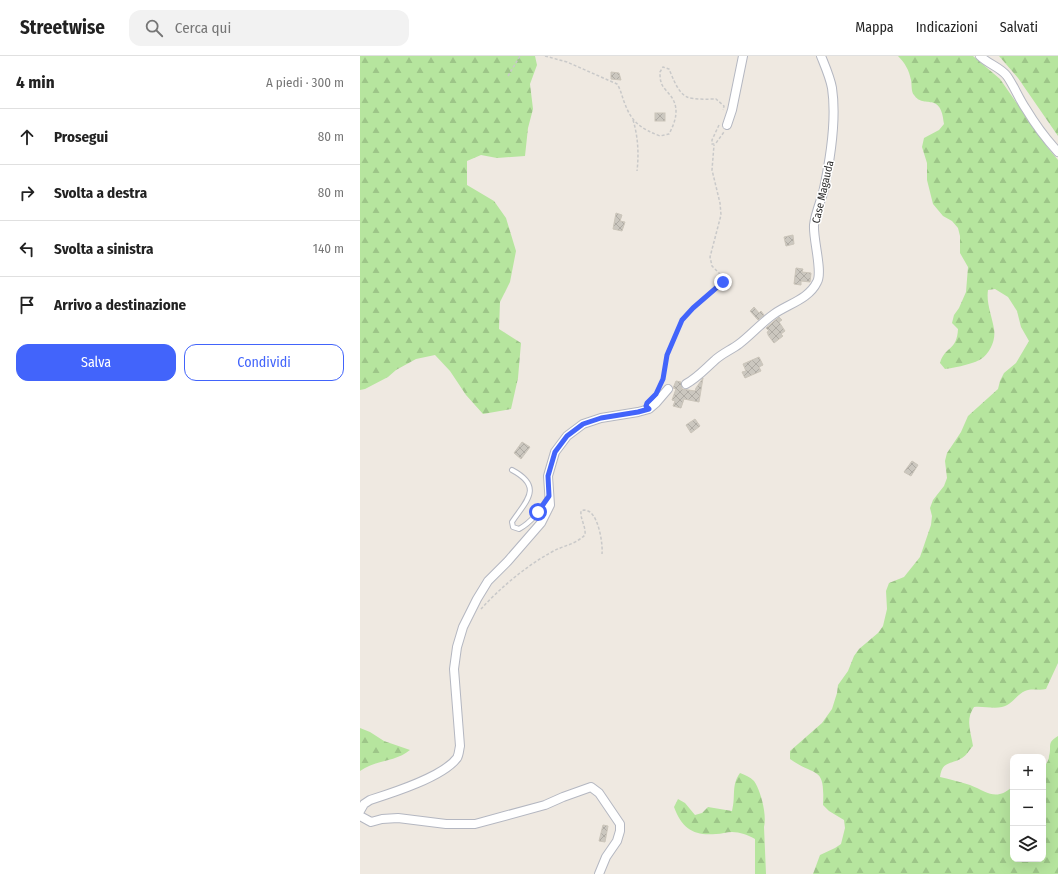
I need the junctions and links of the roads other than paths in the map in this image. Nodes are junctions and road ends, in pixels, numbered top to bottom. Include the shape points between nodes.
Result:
1 (743, 56) edge
2 (821, 56) edge
3 (980, 56) edge
4 (724, 122) road end
5 (1058, 152) edge
6 (686, 384) dead end
7 (668, 389) dead end
8 (512, 470) dead end
9 (549, 496) junction
10 (360, 811) edge
11 (360, 816) edge
12 (599, 874) edge

1 - 4 street via 732,110
2 - 6 street, Case Magauda via 832,87 833,101 831,156 814,224 818,281 804,296 774,314
3 - 5 street via 1007,76 1026,110
7 - 9 street via 649,409 601,418 583,424 567,436 555,452 548,476
8 - 9 lane via 525,477 530,492 528,500 512,522 513,527 519,529 532,520
9 - 10 street via 550,505 541,523 488,581 463,627 454,669 460,746 458,757 446,769 410,787 370,800
11 - 12 street via 371,822 398,818 446,824 475,824 545,805 591,787 599,793 620,824 616,841

